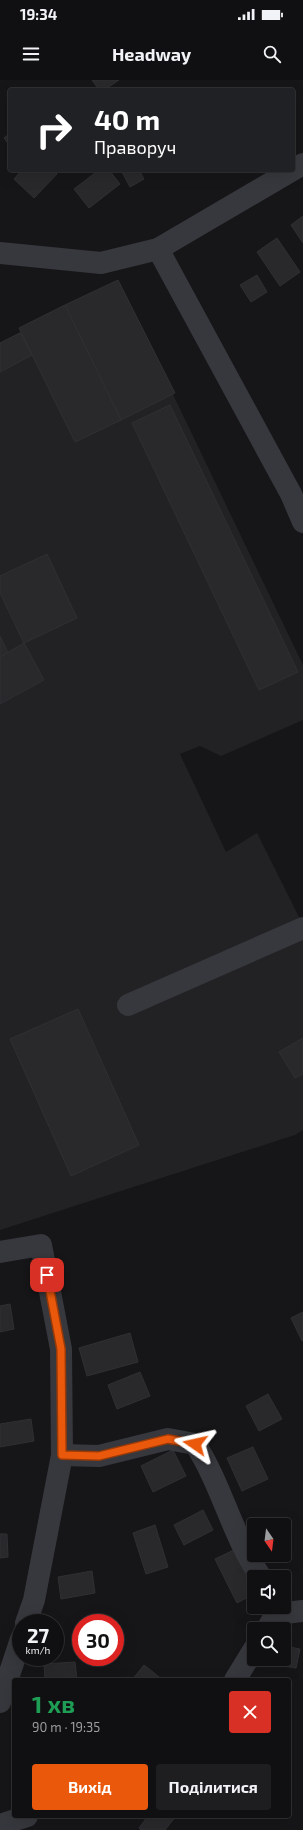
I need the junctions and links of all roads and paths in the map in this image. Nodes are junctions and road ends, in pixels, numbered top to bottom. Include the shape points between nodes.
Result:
1 (289, 172) edge
2 (158, 248) junction
3 (0, 253) edge
4 (297, 493) edge
5 (303, 522) edge
6 (303, 928) edge
7 (128, 1005) dead end
8 (0, 1252) edge
9 (62, 1455) junction
10 (257, 1570) edge
11 (291, 1607) edge
12 (303, 1611) edge
13 (29, 1614) edge
14 (271, 1622) edge
15 (247, 1660) edge
16 (12, 1666) edge
17 (236, 1678) edge
18 (0, 1702) edge
19 (20, 1818) edge
20 (0, 1825) edge

1 - 2 street
2 - 3 street via 101,263
2 - 4 street
4 - 5 street
6 - 7 street
8 - 9 street via 41,1245 61,1349
9 - 10 street via 99,1456 168,1439 195,1444 206,1460 240,1538
9 - 13 street
11 - 12 street
12 - 14 street via 276,1614
15 - 17 street
16 - 18 street
19 - 20 street

